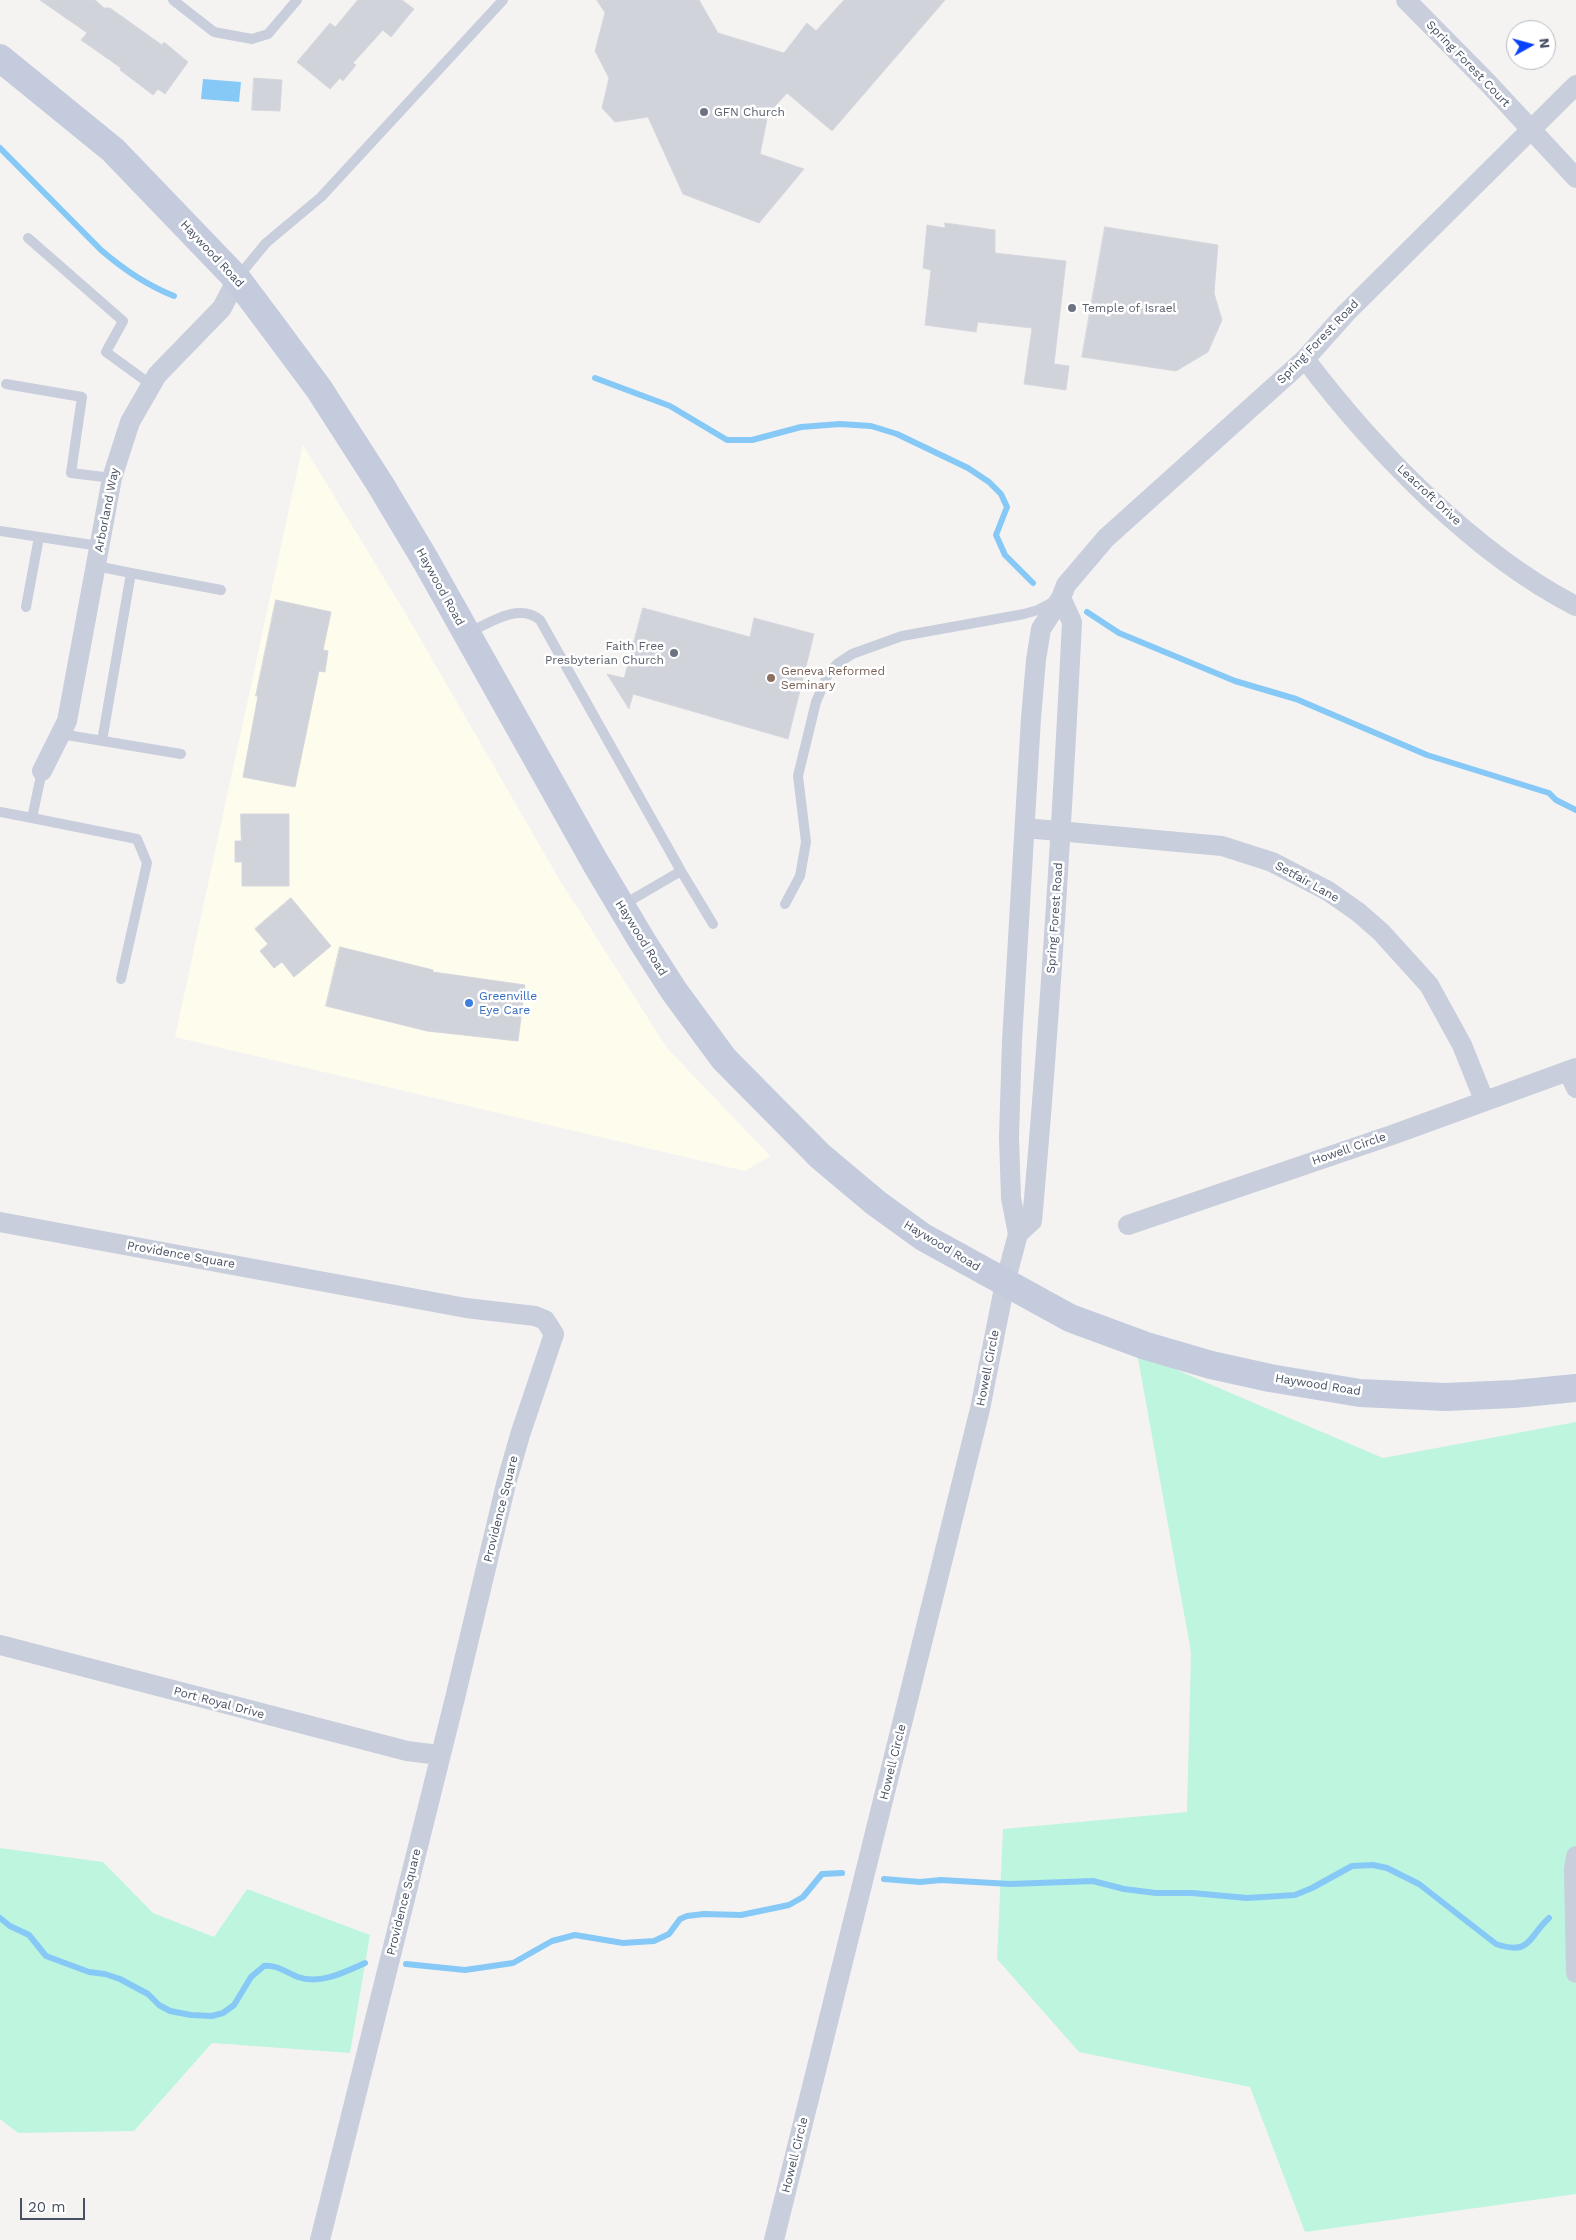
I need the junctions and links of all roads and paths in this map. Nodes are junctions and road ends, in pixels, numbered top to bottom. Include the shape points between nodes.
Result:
1 (173, 0) edge
2 (297, 0) edge
3 (503, 0) edge
4 (1406, 0) edge
5 (0, 58) edge
6 (1576, 85) edge
7 (1530, 129) junction
8 (1576, 178) edge
9 (28, 238) dead end
10 (237, 279) junction
11 (1305, 359) junction
12 (6, 384) dead end
13 (150, 384) junction
14 (112, 478) junction
15 (0, 531) edge
16 (39, 537) junction
17 (98, 556) junction
18 (131, 573) junction
19 (221, 590) dead end
20 (1061, 598) junction
21 (1576, 606) edge
22 (26, 607) dead end
23 (467, 634) junction
24 (61, 734) junction
25 (102, 741) junction
26 (181, 754) dead end
27 (42, 771) joint
28 (0, 812) edge
29 (32, 818) junction
30 (1025, 828) junction
31 (1061, 832) junction
32 (681, 871) junction
33 (785, 904) dead end
34 (621, 906) junction
35 (713, 924) dead end
36 (121, 979) dead end
37 (1573, 1076) edge
38 (1484, 1100) junction
39 (0, 1222) edge
40 (1128, 1225) dead end
41 (1018, 1234) junction
42 (1005, 1283) junction
43 (1576, 1388) edge
44 (0, 1645) edge
45 (440, 1755) junction
46 (1576, 1856) edge
47 (1576, 1973) edge
48 (320, 2240) edge
49 (774, 2240) edge

1 - 2 lane via 214,32 252,39 268,34
3 - 10 lane via 321,197 266,243
4 - 7 street, Spring Forest Court
5 - 10 main road, Haywood Road via 113,150
6 - 7 street, Spring Forest Road
7 - 8 street, Spring Forest Court
7 - 11 street, Spring Forest Road via 1346,313
9 - 13 lane via 123,321 106,352
10 - 13 street, Arborland Way via 222,308
10 - 23 main road, Haywood Road via 319,389 380,484
11 - 20 street, Spring Forest Road via 1106,538 1066,584
11 - 21 street, Leacroft Drive via 1332,395 1442,510 1539,585
12 - 14 lane via 82,397 71,473
13 - 14 street, Arborland Way via 130,422
14 - 17 street, Arborland Way
15 - 16 lane
16 - 17 lane
16 - 22 lane
17 - 18 lane
17 - 24 street, Arborland Way via 67,720
18 - 19 lane
18 - 25 lane
20 - 30 street, Spring Forest Road via 1041,629 1036,660
20 - 31 street, Spring Forest Road via 1072,622
20 - 33 lane via 1024,614 902,636 852,654 837,664 828,674 816,702 798,776 806,842 800,876
23 - 32 lane via 511,614 528,612 540,620
23 - 34 main road, Haywood Road
24 - 25 lane
24 - 27 street, Arborland Way
25 - 26 lane
27 - 29 lane
28 - 29 lane
29 - 36 lane via 137,839 147,863
30 - 31 street, Setfair Lane
30 - 41 street, Spring Forest Road via 1009,1137 1011,1198
31 - 38 street, Setfair Lane via 1222,846 1272,862 1328,891 1381,932 1429,985 1462,1045
31 - 41 street, Spring Forest Road via 1032,1221
32 - 34 lane
32 - 35 lane
34 - 42 main road, Haywood Road via 674,990 724,1059 800,1137 876,1203 923,1237
37 - 38 street, Howell Circle
38 - 40 street, Howell Circle via 1392,1135
39 - 45 street, Providence Square via 545,1320 554,1334 552,1344 515,1452
41 - 42 street, Spring Forest Road
42 - 43 main road, Haywood Road via 1070,1318 1107,1333 1270,1378 1360,1393 1446,1397
42 - 49 street, Howell Circle via 980,1409
44 - 45 street, Port Royal Drive via 407,1751
45 - 48 street, Providence Square
46 - 47 street

